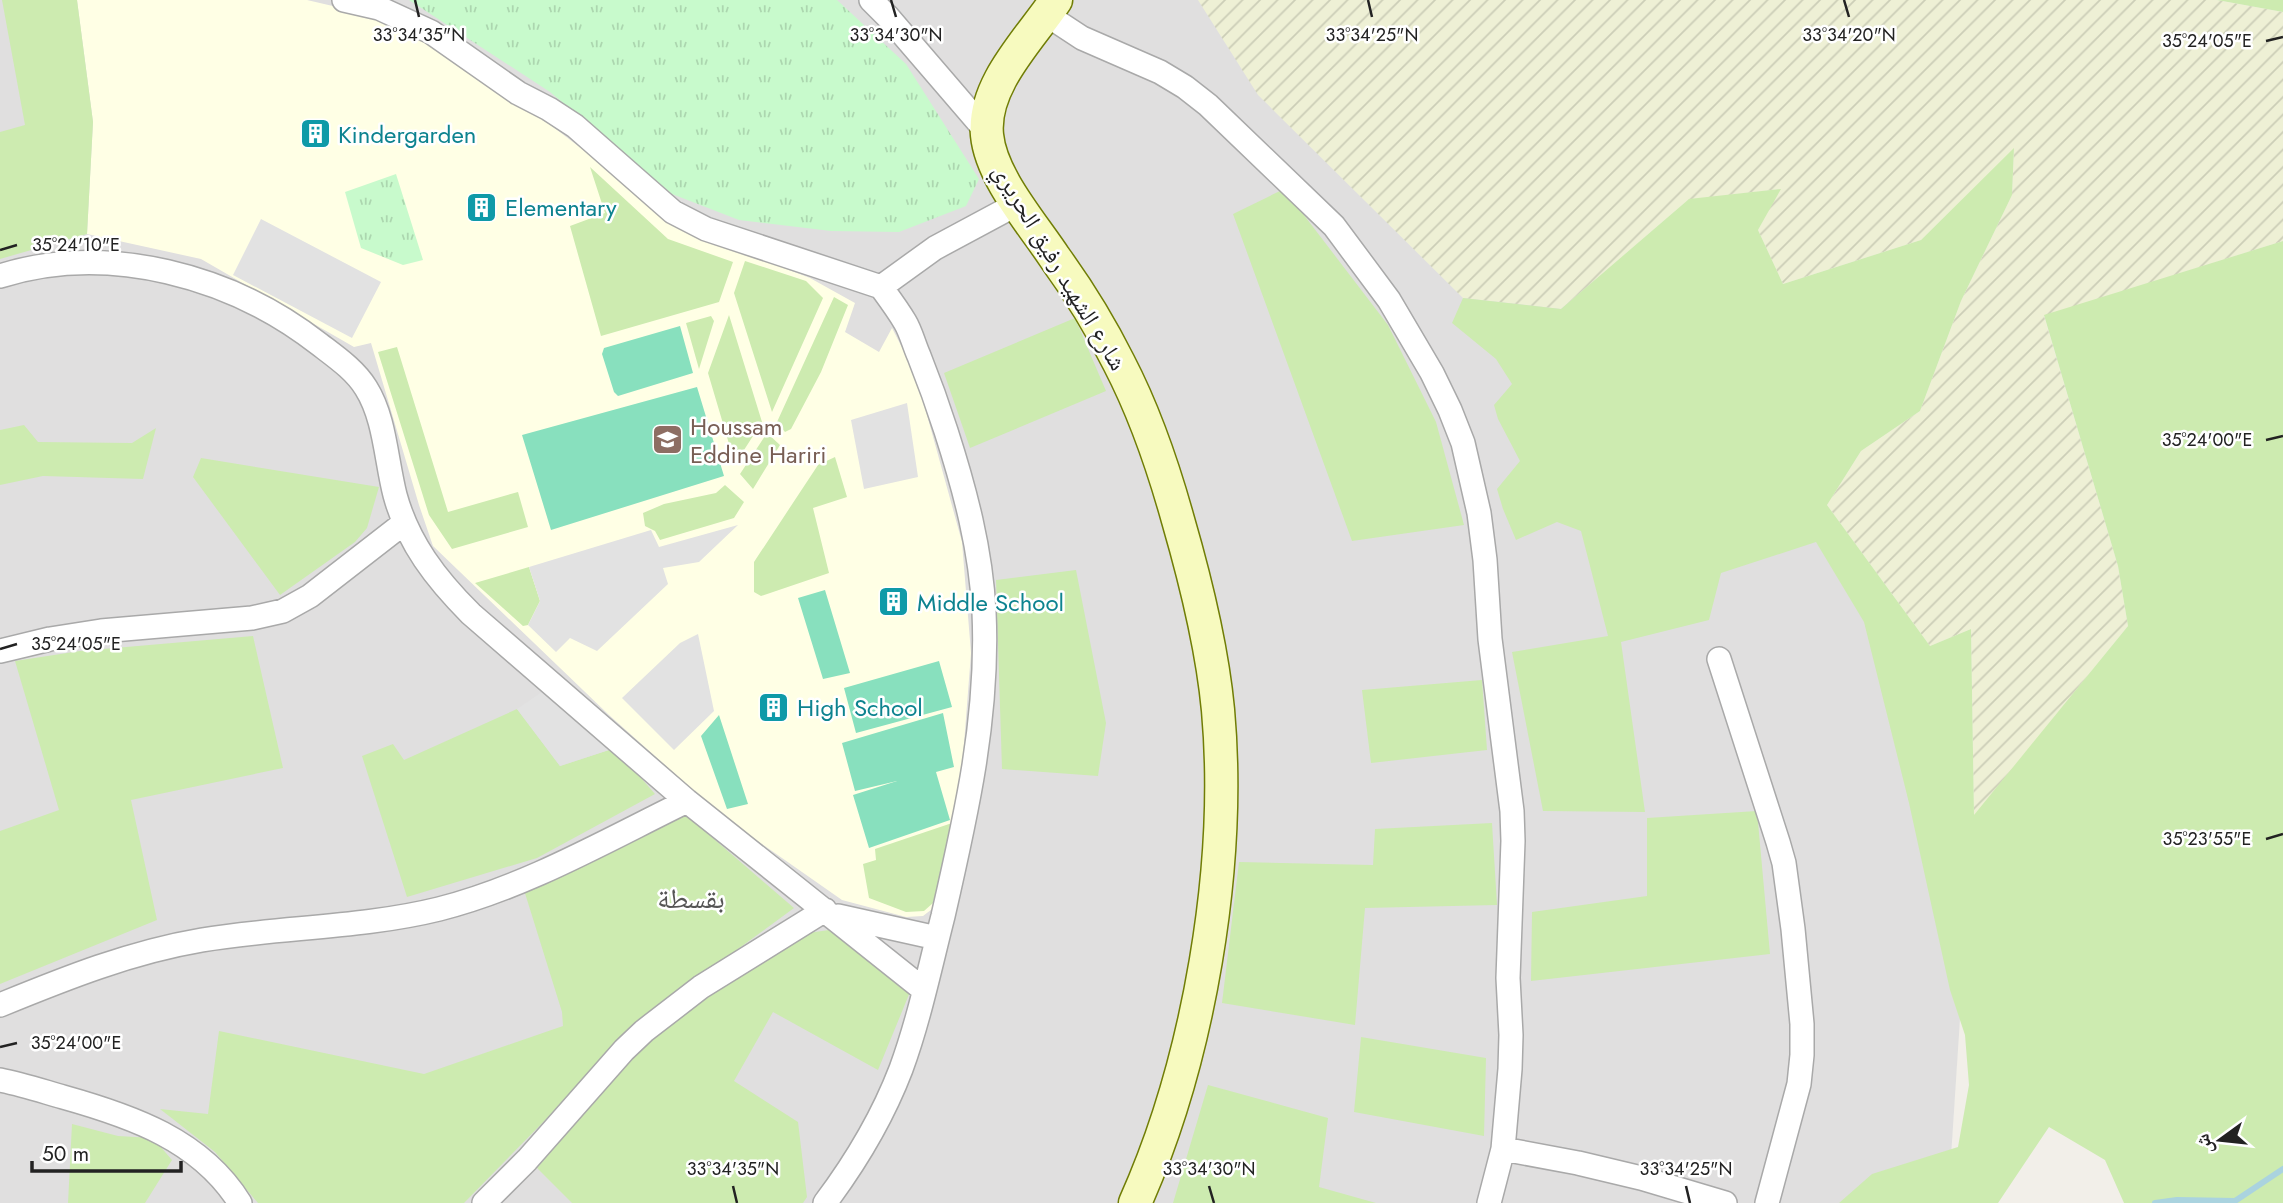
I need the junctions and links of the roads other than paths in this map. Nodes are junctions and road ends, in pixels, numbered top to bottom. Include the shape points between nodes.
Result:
1 (344, 0) edge
2 (871, 0) edge
3 (1051, 7) edge
4 (986, 131) junction
5 (1017, 204) junction
6 (0, 276) edge
7 (881, 287) junction
8 (404, 523) junction
9 (0, 651) edge
10 (1718, 659) dead end
11 (687, 801) junction
12 (829, 912) junction
13 (937, 938) junction
14 (925, 990) junction
15 (0, 1005) edge
16 (0, 1080) edge
17 (1503, 1149) junction
18 (240, 1203) edge
19 (484, 1203) edge
20 (825, 1203) edge
21 (1136, 1203) edge
22 (1489, 1203) edge
23 (1725, 1203) edge
24 (1767, 1203) edge

1 - 7 street via 379,8 431,32 518,93 575,126 673,212 706,229
2 - 4 street
3 - 4 street, شارع الشهيد رفيق الحريري via 993,93
3 - 17 street via 1082,38 1185,87 1334,226 1389,300 1450,410 1479,513 1512,811 1511,1058
4 - 5 street, شارع الشهيد رفيق الحريري via 993,158
5 - 7 street via 935,248
5 - 21 street, شارع الشهيد رفيق الحريري via 1099,327 1145,419 1187,550 1218,707 1219,828 1206,961 1178,1083
6 - 8 street via 76,262 131,266 228,290 286,320 366,387
7 - 13 street via 905,323 936,399 970,515 984,611 977,755
8 - 9 street via 310,596 283,611 101,631
8 - 11 street via 430,569 471,614
10 - 24 street via 1784,863 1797,964 1802,1024 1799,1084
11 - 12 street
11 - 15 street via 512,884 439,908 157,948
12 - 13 street
12 - 14 street
12 - 19 street via 712,979 644,1031
13 - 14 street
14 - 20 street via 889,1096
16 - 18 street via 103,1108 165,1133 211,1168
17 - 22 street
17 - 23 street via 1641,1178

